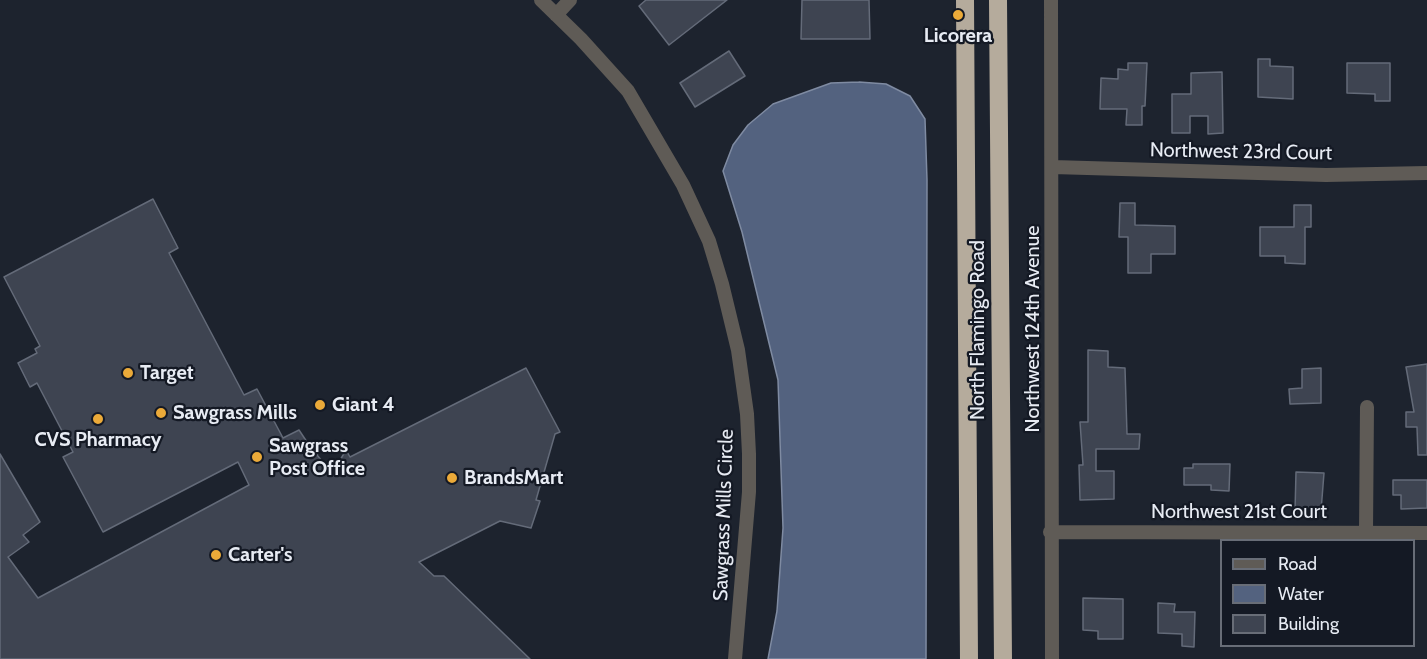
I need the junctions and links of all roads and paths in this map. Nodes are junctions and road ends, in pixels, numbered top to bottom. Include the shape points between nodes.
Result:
1 (541, 0) edge
2 (570, 0) edge
3 (965, 0) edge
4 (998, 0) edge
5 (1051, 0) edge
6 (556, 15) junction
7 (1053, 167) junction
8 (1427, 173) edge
9 (1367, 406) dead end
10 (1050, 532) junction
11 (1366, 532) junction
12 (1427, 533) edge
13 (735, 659) edge
14 (969, 659) edge
15 (1003, 659) edge
16 (1052, 659) edge

1 - 6 street, Sawgrass Mills Circle
2 - 6 street
3 - 14 highway, North Flamingo Road
4 - 15 highway, North Flamingo Road
5 - 7 street, Northwest 124th Avenue
6 - 13 street, Sawgrass Mills Circle via 628,92 683,185 709,242 722,285 738,350 749,454
7 - 8 street, Northwest 23rd Court via 1326,175
7 - 10 street, Northwest 124th Avenue
9 - 11 street
10 - 11 street, Northwest 21st Court
10 - 16 street, Northwest 124th Avenue
11 - 12 street, Northwest 21st Court

